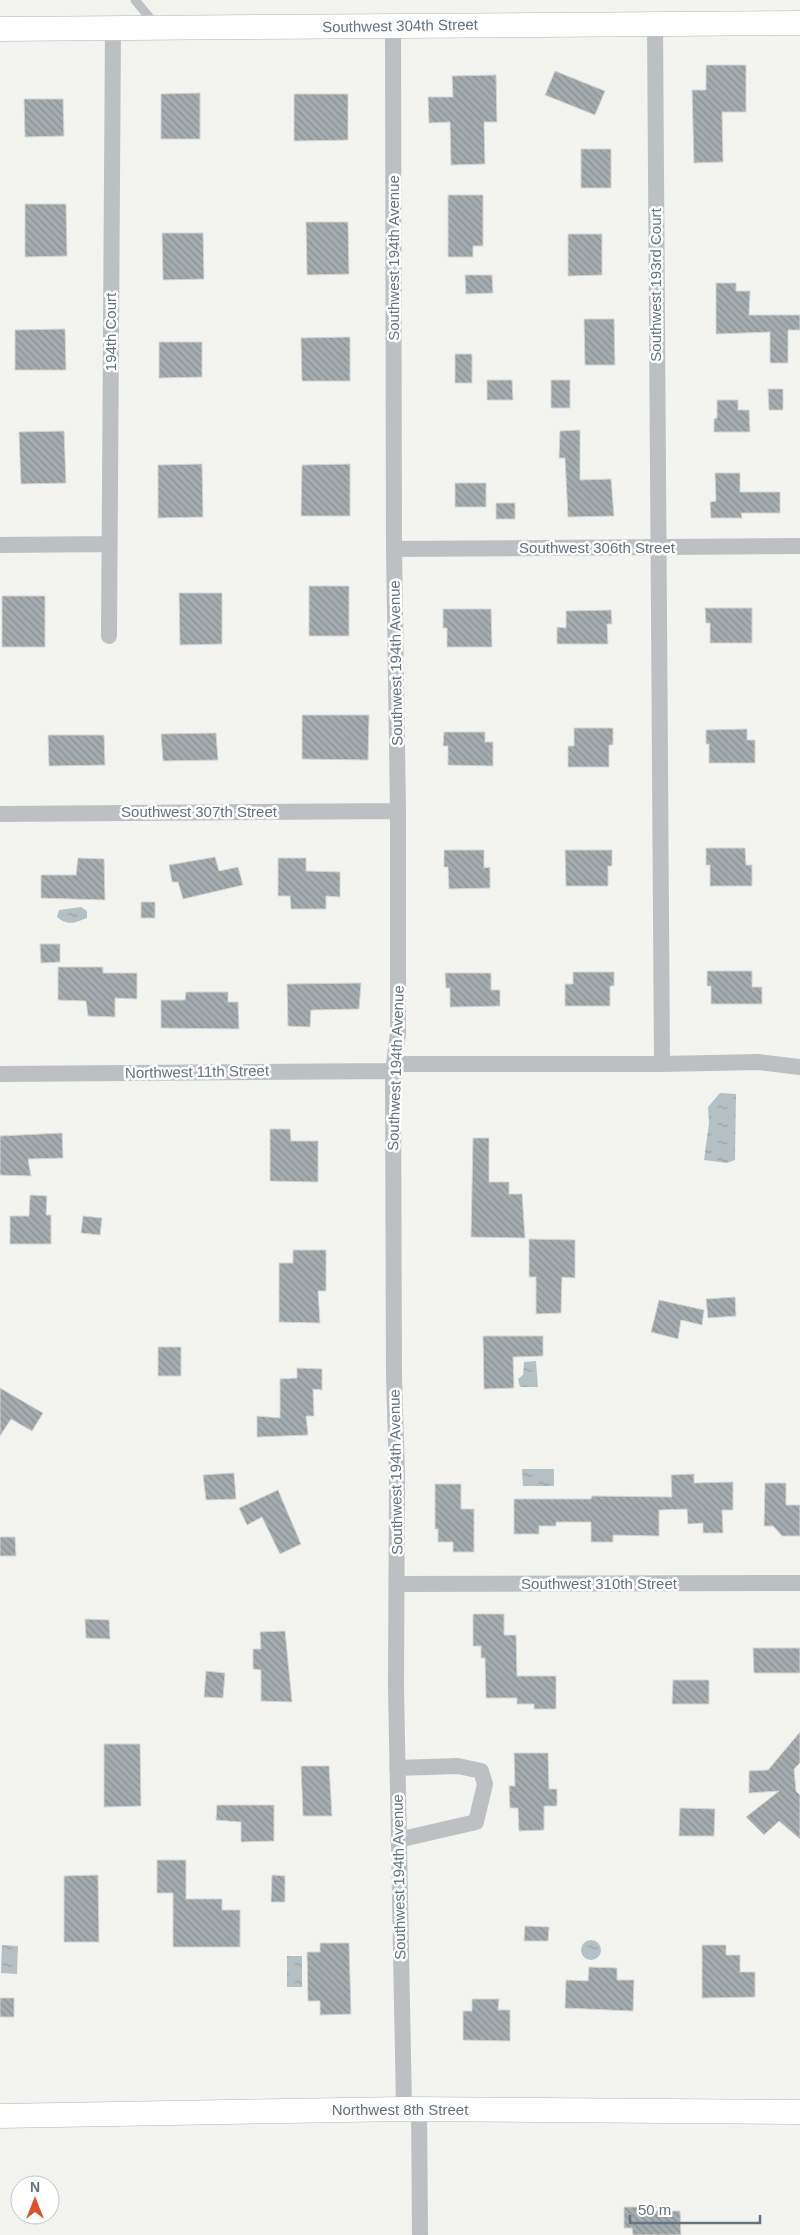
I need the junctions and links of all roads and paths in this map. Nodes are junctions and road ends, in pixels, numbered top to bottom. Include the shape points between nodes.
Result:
1 (136, 0) edge
2 (655, 23) junction
3 (800, 23) edge
4 (393, 26) junction
5 (113, 28) junction
6 (159, 28) junction
7 (0, 29) edge
8 (110, 544) junction
9 (0, 545) edge
10 (800, 546) edge
11 (658, 548) junction
12 (394, 549) junction
13 (109, 636) dead end
14 (398, 811) junction
15 (0, 814) edge
16 (662, 1064) junction
17 (393, 1067) junction
18 (800, 1067) edge
19 (0, 1074) edge
20 (800, 1583) edge
21 (397, 1584) junction
22 (397, 1768) junction
23 (398, 1840) junction
24 (412, 2109) junction
25 (800, 2112) edge
26 (0, 2116) edge
27 (420, 2235) edge

1 - 6 lane
2 - 3 street, Southwest 304th Street
2 - 4 street, Southwest 304th Street
2 - 11 street, Southwest 193rd Court
4 - 6 street, Southwest 304th Street
4 - 12 street, Southwest 194th Avenue
5 - 6 street, Southwest 304th Street
5 - 7 street, Southwest 304th Street
5 - 8 street, 194th Court
8 - 9 street
8 - 13 street, 194th Court
10 - 11 street, Southwest 306th Street
11 - 12 street, Southwest 306th Street
11 - 16 street, Southwest 193rd Court
12 - 14 street, Southwest 194th Avenue
14 - 15 street, Southwest 307th Street
14 - 17 street, Southwest 194th Avenue via 398,1033
16 - 17 street, Northwest 11th Street
16 - 18 street, Northwest 11th Street via 758,1062
17 - 19 street, Northwest 11th Street
17 - 21 street, Southwest 194th Avenue
20 - 21 street, Southwest 310th Street
21 - 22 street, Southwest 194th Avenue
22 - 23 street, Southwest 194th Avenue
22 - 23 street via 458,1766 481,1771 485,1784 476,1822
23 - 24 street, Southwest 194th Avenue
24 - 25 street, Northwest 8th Street
24 - 26 street, Northwest 8th Street
24 - 27 street, Southwest 194th Avenue

